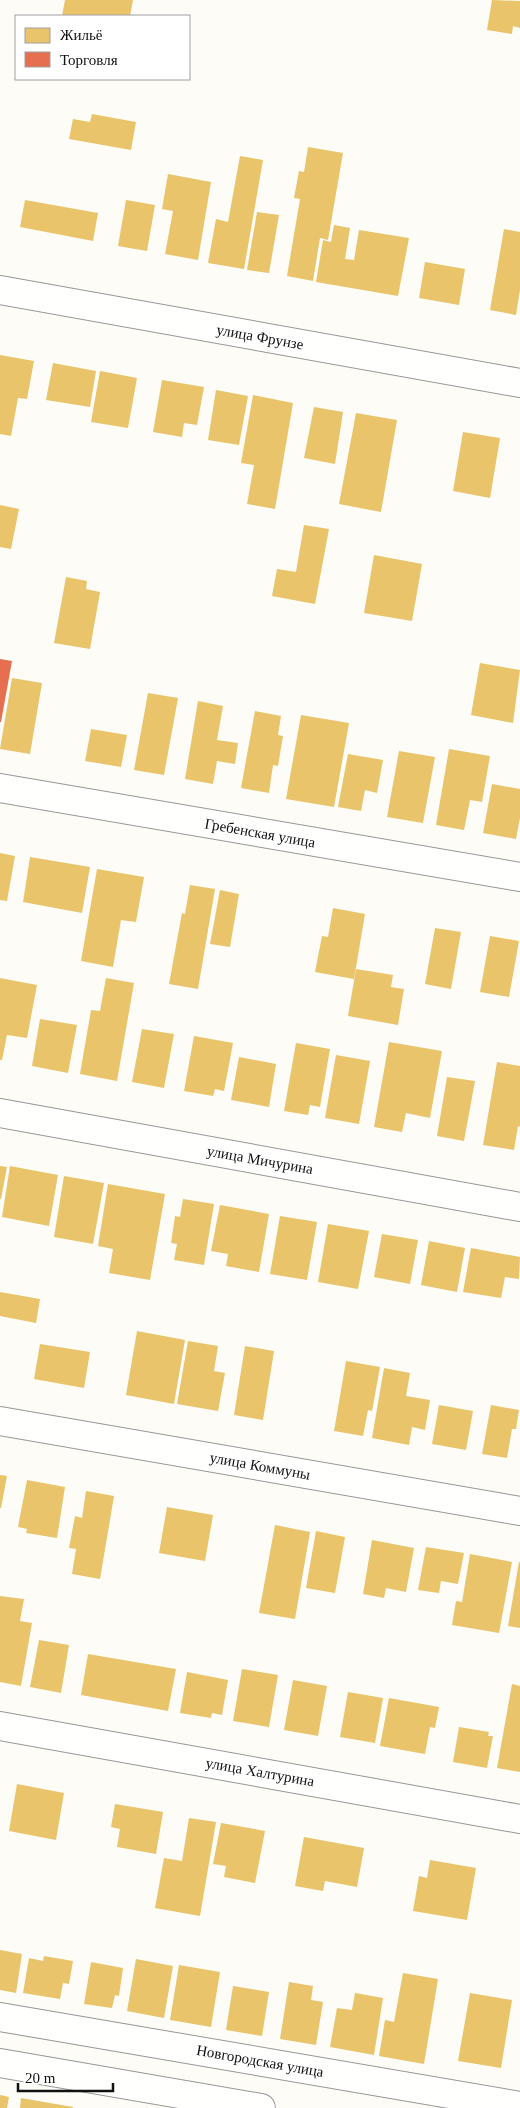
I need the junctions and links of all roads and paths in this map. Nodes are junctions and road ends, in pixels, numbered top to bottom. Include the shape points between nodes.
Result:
1 (0, 290) edge
2 (520, 384) edge
3 (0, 788) edge
4 (520, 877) edge
5 (0, 1114) edge
6 (520, 1206) edge
7 (0, 1421) edge
8 (520, 1511) edge
9 (0, 1726) edge
10 (520, 1819) edge
11 (0, 2017) edge
12 (0, 2063) edge
13 (520, 2106) edge
14 (261, 2108) edge

1 - 2 street, улица Фрунзе
3 - 4 street, Гребенская улица
5 - 6 street, улица Мичурина
7 - 8 street, улица Коммуны
9 - 10 street, улица Халтурина
11 - 13 street, Новгородская улица
12 - 14 street

